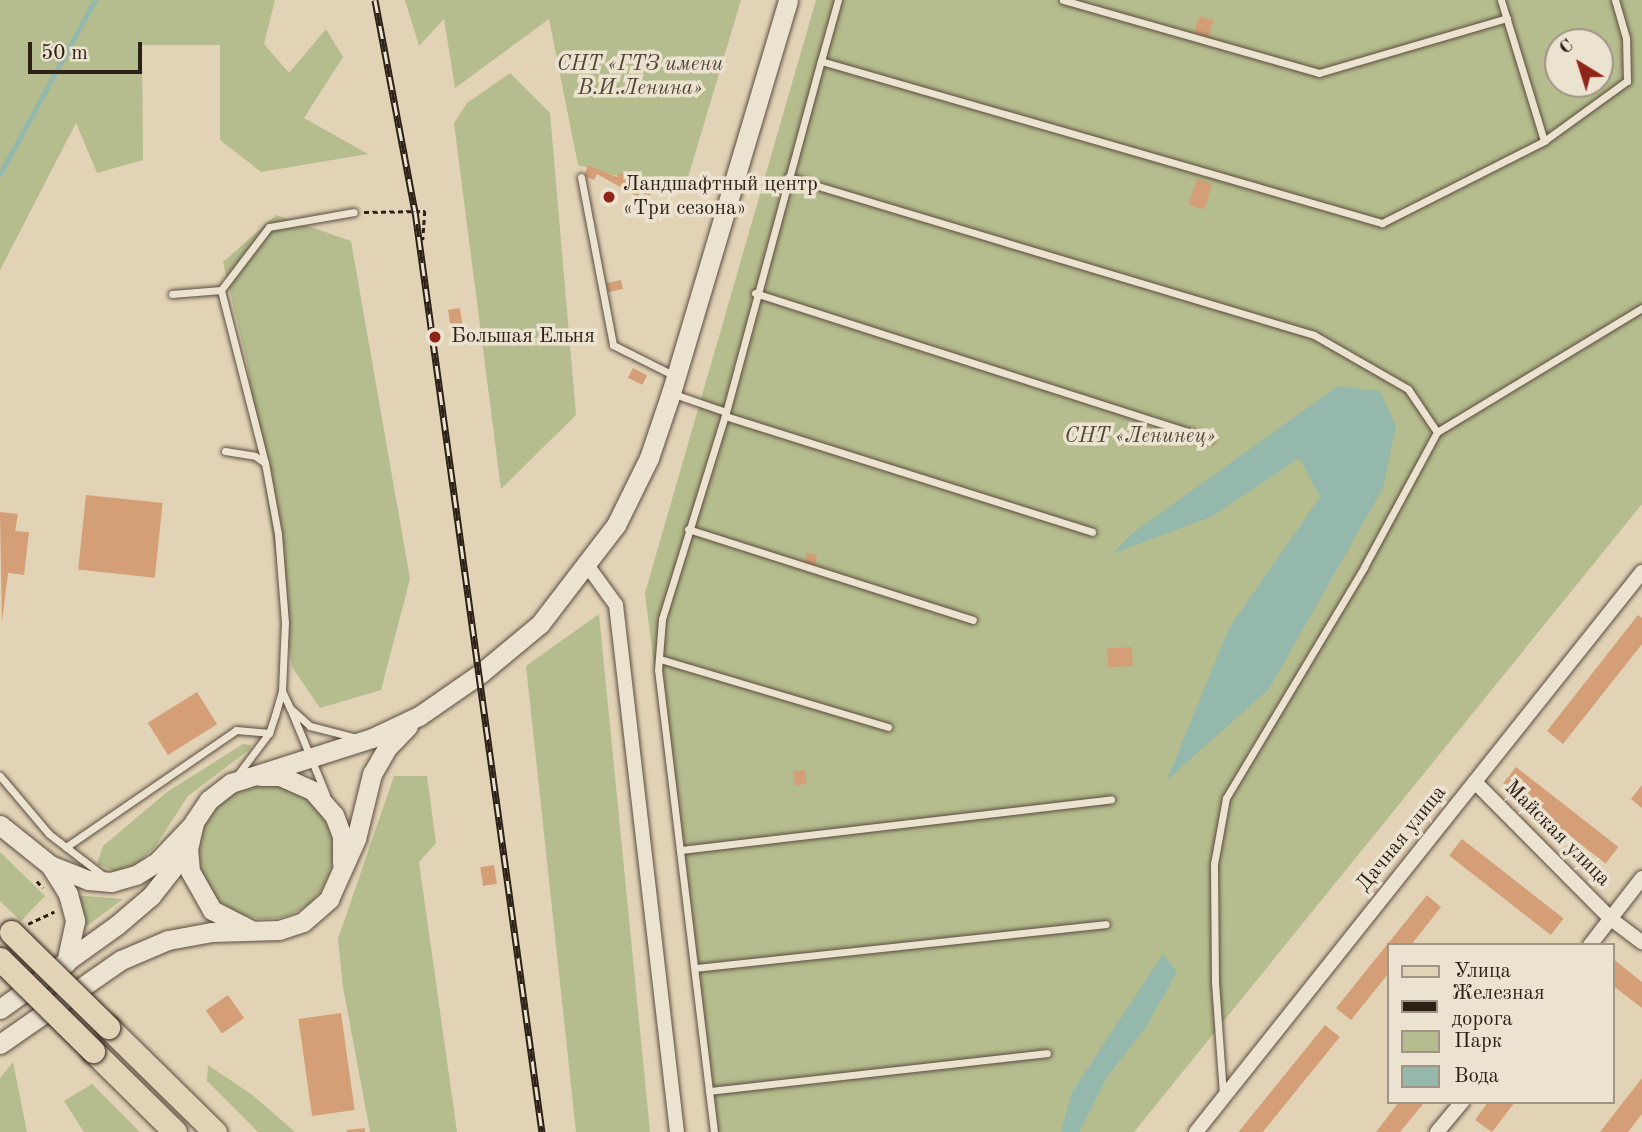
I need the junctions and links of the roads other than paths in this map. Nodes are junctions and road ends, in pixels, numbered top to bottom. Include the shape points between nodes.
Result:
1 (788, 0) edge
2 (838, 0) edge
3 (1063, 0) edge
4 (1501, 0) edge
5 (1615, 0) edge
6 (1507, 18) junction
7 (821, 61) junction
8 (1544, 141) junction
9 (581, 177) dead end
10 (788, 177) junction
11 (354, 212) road end
12 (220, 290) junction
13 (755, 293) junction
14 (172, 294) dead end
15 (1642, 308) edge
16 (674, 384) junction
17 (726, 414) junction
18 (1437, 432) junction
19 (1209, 439) dead end
20 (225, 451) dead end
21 (265, 463) junction
22 (688, 529) junction
23 (1092, 531) dead end
24 (587, 565) junction
25 (1642, 572) edge
26 (973, 620) dead end
27 (660, 659) junction
28 (282, 691) junction
29 (290, 708) junction
30 (419, 716) junction
31 (888, 727) dead end
32 (268, 733) junction
33 (372, 738) junction
34 (310, 755) junction
35 (0, 776) edge
36 (252, 776) junction
37 (1475, 782) junction
38 (231, 783) junction
39 (1111, 799) dead end
40 (334, 815) junction
41 (194, 822) junction
42 (0, 825) edge
43 (66, 847) junction
44 (188, 849) junction
45 (680, 850) junction
46 (50, 865) junction
47 (342, 871) junction
48 (1642, 878) edge
49 (111, 882) junction
50 (1611, 919) junction
51 (1106, 924) dead end
52 (5, 926) edge
53 (251, 930) junction
54 (1642, 942) edge
55 (1592, 943) edge
56 (0, 959) edge
57 (66, 963) junction
58 (695, 968) junction
59 (0, 1009) edge
60 (0, 1044) edge
61 (1047, 1053) dead end
62 (709, 1091) junction
63 (1223, 1094) junction
64 (1460, 1104) edge
65 (175, 1132) edge
66 (215, 1132) edge
67 (677, 1132) edge
68 (714, 1132) edge
69 (1195, 1132) edge
70 (1437, 1132) edge

1 - 16 main road
2 - 7 lane
3 - 6 lane via 1319,73
4 - 6 lane
5 - 8 lane via 1626,38 1627,81
6 - 8 lane
7 - 8 lane via 1382,222
7 - 10 lane
9 - 16 lane via 613,345
10 - 13 lane
10 - 18 lane via 1314,335 1408,389
11 - 12 lane via 269,227
12 - 14 lane
12 - 21 lane
13 - 17 lane
13 - 19 lane
15 - 18 lane
16 - 17 lane
16 - 24 main road via 649,458 616,525
17 - 22 lane
17 - 23 lane
18 - 63 lane via 1364,567 1226,798 1214,864 1215,982
20 - 21 lane via 256,456
21 - 28 lane via 278,534 284,609
22 - 26 lane
22 - 27 lane via 662,619
24 - 30 main road via 540,624
24 - 67 street via 616,605
25 - 37 street, Дачная улица
27 - 31 lane
27 - 45 lane
28 - 29 lane
28 - 32 lane
29 - 33 lane via 322,731
29 - 34 lane
30 - 33 main road
30 - 47 main road via 387,748 372,774 356,839
32 - 38 lane
32 - 43 lane via 236,730
33 - 34 main road
34 - 36 main road
34 - 40 lane
35 - 43 lane
36 - 38 main road
36 - 40 main road via 295,781 313,791
37 - 50 street, Майская улица
37 - 63 street, Дачная улица
38 - 41 main road via 209,800
39 - 45 lane
40 - 47 main road via 342,836
41 - 44 main road
41 - 49 main road via 158,861 136,875
42 - 46 main road
43 - 49 lane
44 - 53 main road via 199,892 225,919
44 - 57 main road via 150,896
45 - 58 lane
46 - 49 main road via 88,880
46 - 57 main road via 68,894 75,921
47 - 53 main road via 329,900 303,922 279,930
48 - 50 street
50 - 54 street, Майская улица
50 - 55 street
51 - 58 lane
52 - 66 main road, bridge
53 - 60 main road via 168,940 121,960
56 - 65 main road, bridge
57 - 59 main road
58 - 62 lane
61 - 62 lane
62 - 68 lane
63 - 69 street, Дачная улица
64 - 70 street

